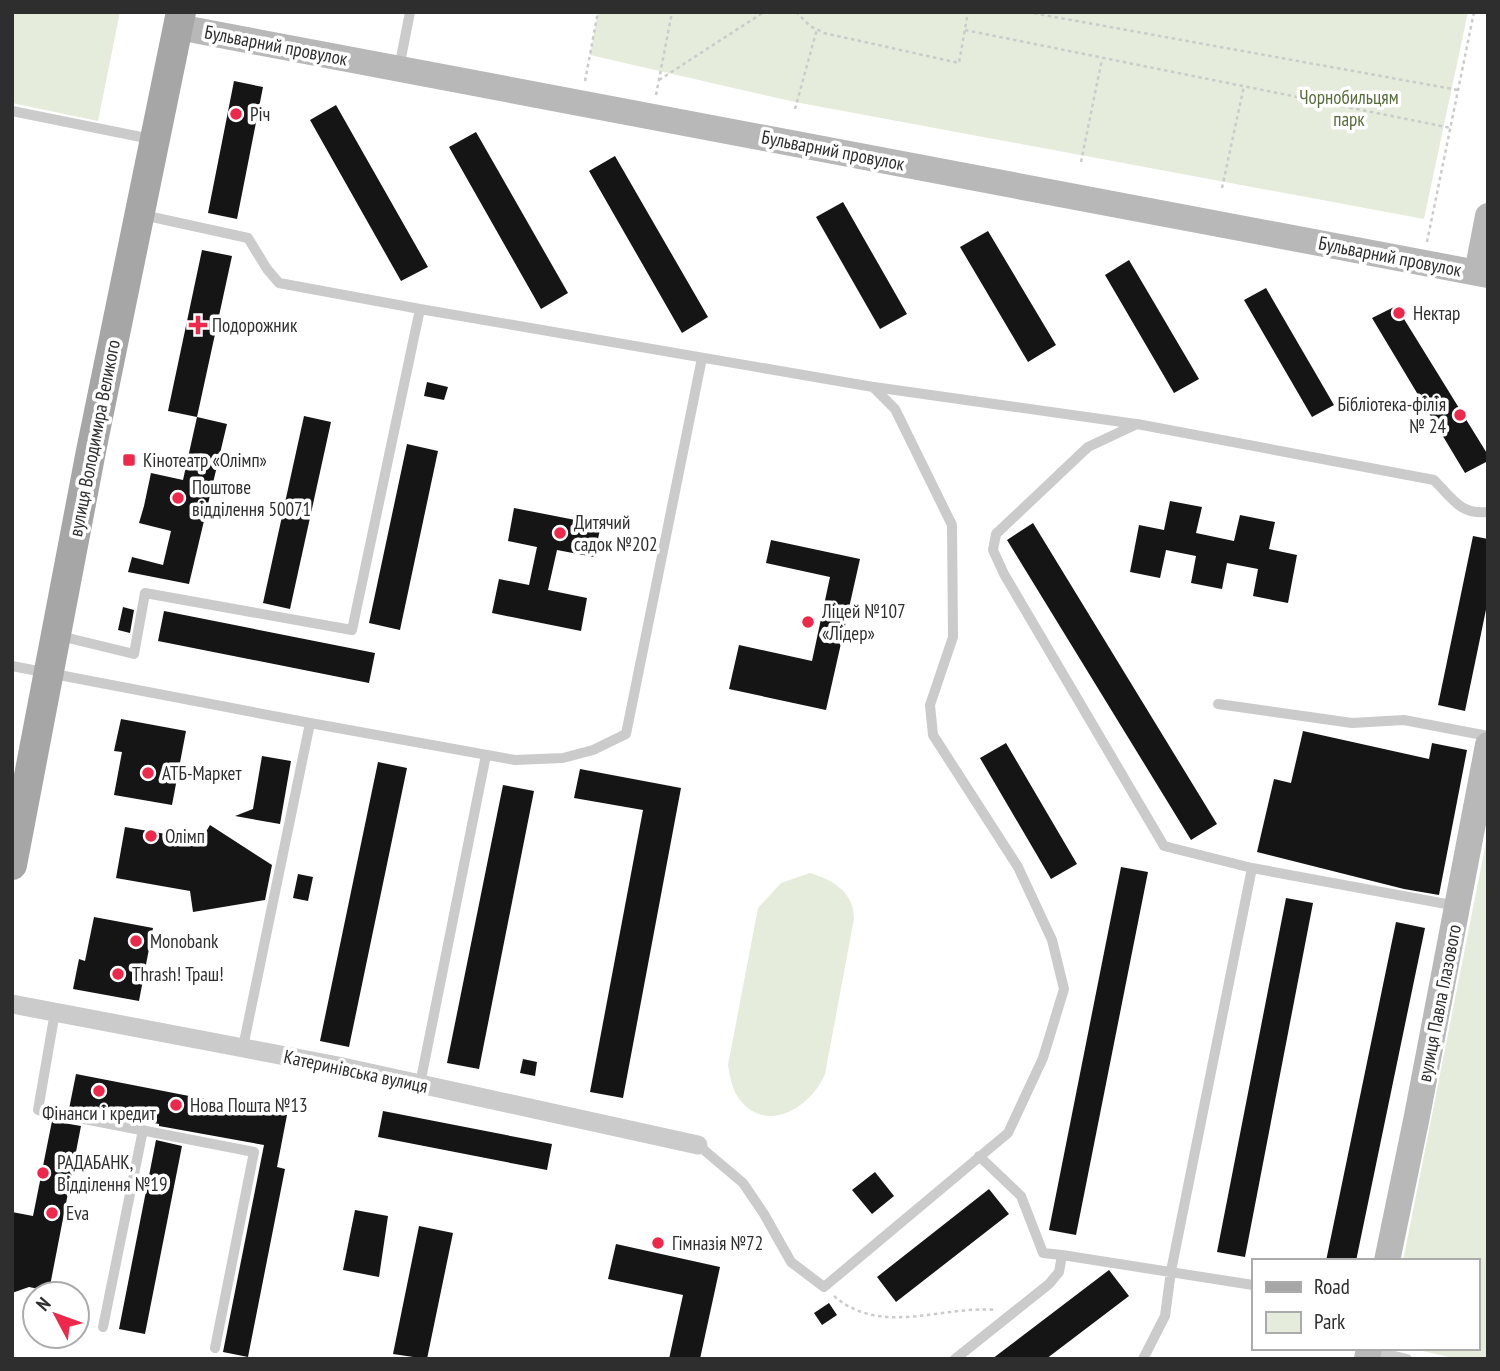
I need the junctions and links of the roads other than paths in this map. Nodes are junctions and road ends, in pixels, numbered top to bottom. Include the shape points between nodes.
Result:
1 (410, 12) edge
2 (179, 19) edge
3 (399, 69) junction
4 (12, 111) edge
5 (155, 140) junction
6 (139, 214) junction
7 (1488, 216) edge
8 (1482, 274) edge
9 (420, 309) junction
10 (702, 358) junction
11 (873, 387) junction
12 (1137, 424) junction
13 (1488, 512) edge
14 (57, 635) junction
15 (12, 666) edge
16 (49, 674) junction
17 (1218, 704) dead end
18 (310, 723) junction
19 (1488, 736) edge
20 (1488, 745) edge
21 (486, 755) junction
22 (1485, 775) edge
23 (12, 865) edge
24 (1252, 868) junction
25 (1458, 906) junction
26 (12, 1004) edge
27 (55, 1012) junction
28 (243, 1047) junction
29 (420, 1084) junction
30 (143, 1130) junction
31 (698, 1145) joint
32 (979, 1156) junction
33 (1062, 1255) junction
34 (1387, 1259) edge
35 (1171, 1271) junction
36 (1252, 1285) edge
37 (103, 1327) dead end
38 (215, 1348) dead end
39 (1369, 1352) edge
40 (955, 1359) edge
41 (1143, 1359) edge
42 (1406, 1359) edge

1 - 3 lane
2 - 3 street, Бульварний провулок
2 - 5 main road, вулиця Володимира Великого
3 - 8 street, Бульварний провулок
4 - 5 lane
5 - 6 main road, вулиця Володимира Великого
6 - 9 lane via 248,238 279,283
6 - 14 main road, вулиця Володимира Великого
7 - 8 street
9 - 10 lane
9 - 14 lane via 352,630 145,593 134,654
10 - 11 lane
10 - 21 lane via 626,734 563,758 515,760
11 - 12 lane
11 - 32 lane via 895,409 952,525 953,637 930,705 933,735 1018,867 1052,940 1064,989 1043,1058 1007,1133
12 - 13 lane via 1434,480 1455,504 1473,513
12 - 24 lane via 1088,447 996,534 993,550 1164,846
14 - 16 main road, вулиця Володимира Великого
15 - 16 lane
16 - 18 lane
16 - 23 main road, вулиця Володимира Великого
17 - 19 lane via 1352,723 1404,720
18 - 21 lane
18 - 28 lane
20 - 22 street, вулиця Павла Глазового
21 - 29 lane
22 - 25 street, вулиця Павла Глазового
24 - 25 lane
24 - 35 lane
25 - 34 street, вулиця Павла Глазового
26 - 27 street, Катеринівська вулиця
27 - 28 street, Катеринівська вулиця
27 - 30 lane via 38,1110
28 - 29 street, Катеринівська вулиця
29 - 31 street, Катеринівська вулиця
30 - 37 lane
30 - 38 lane via 254,1153
31 - 32 lane via 743,1183 791,1262 824,1287
32 - 33 lane via 1021,1196 1043,1252
33 - 35 lane
33 - 40 lane via 1059,1272 1049,1284
35 - 36 lane
35 - 41 lane via 1165,1316
39 - 42 lane

